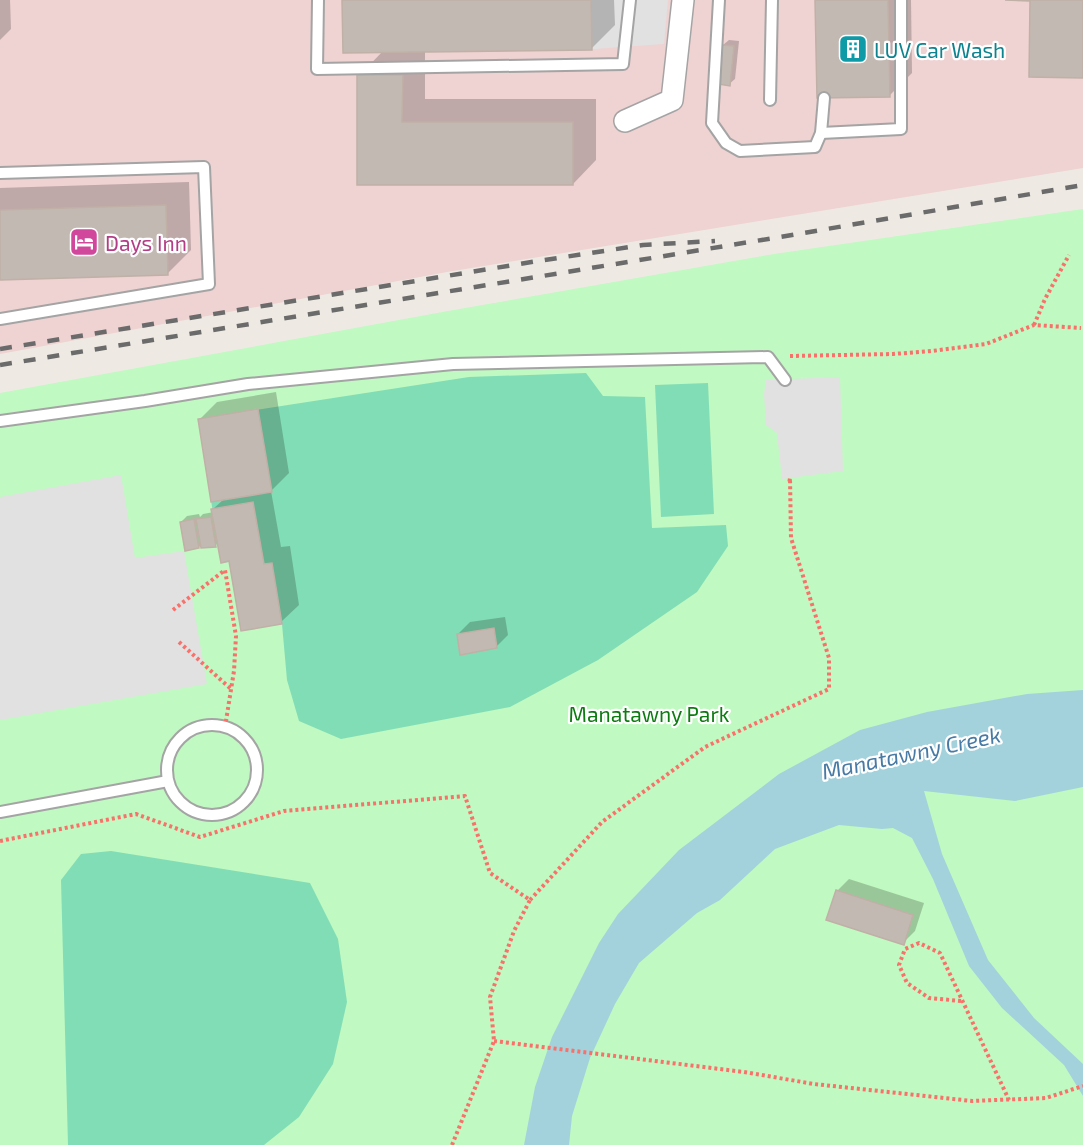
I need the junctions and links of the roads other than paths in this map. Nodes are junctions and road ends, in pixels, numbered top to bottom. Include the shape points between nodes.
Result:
1 (318, 0) edge
2 (630, 0) edge
3 (683, 0) edge
4 (719, 0) edge
5 (772, 0) edge
6 (901, 0) edge
7 (824, 98) dead end
8 (770, 100) dead end
9 (625, 121) dead end
10 (821, 134) junction
11 (0, 173) edge
12 (0, 319) edge
13 (785, 380) dead end
14 (0, 421) edge
15 (168, 781) junction
16 (0, 812) edge

1 - 2 lane via 317,69 623,64
3 - 9 street via 672,100
4 - 10 lane via 712,123 726,143 740,151 815,147
5 - 8 lane
6 - 10 lane via 901,129
7 - 10 lane
11 - 12 lane via 204,168 209,284
13 - 14 lane via 768,357 453,364 248,384
15 - 15 lane via 185,807 214,816 243,804 252,792 257,763 243,737 218,725 203,726 178,740 167,766
15 - 16 lane

